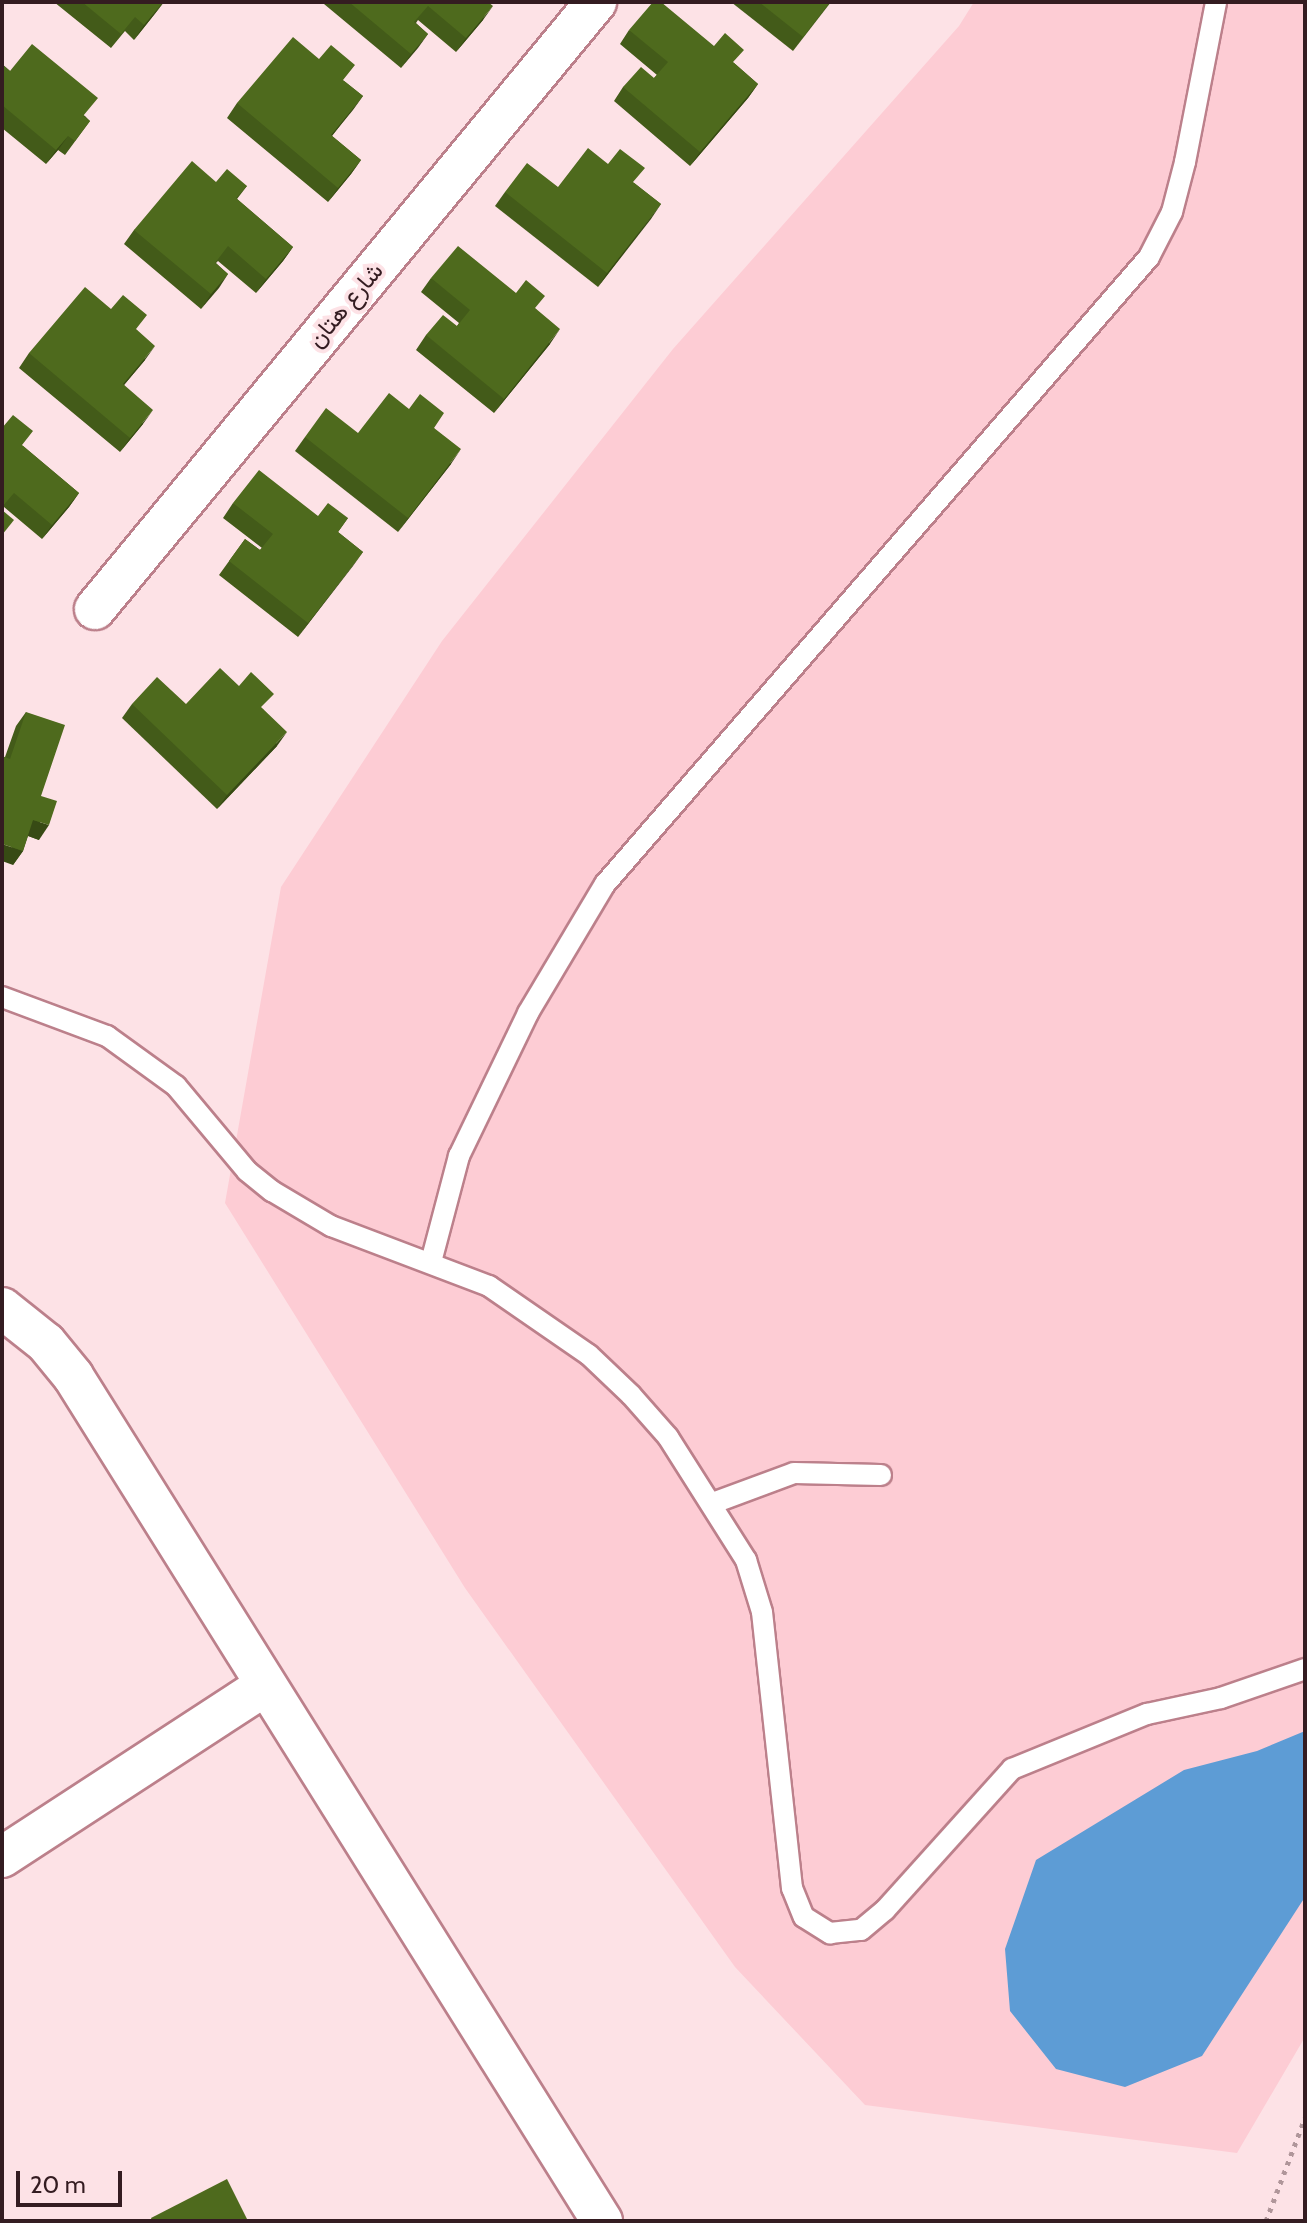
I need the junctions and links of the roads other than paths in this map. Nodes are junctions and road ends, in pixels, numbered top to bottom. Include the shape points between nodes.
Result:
1 (596, 2) edge
2 (1216, 2) edge
3 (95, 609) dead end
4 (2, 997) edge
5 (431, 1262) junction
6 (2, 1308) edge
7 (881, 1475) dead end
8 (713, 1503) junction
9 (1305, 1669) edge
10 (263, 1687) junction
11 (2, 1857) edge
12 (602, 2221) edge

1 - 3 street, شارع هتان
2 - 5 lane via 1172,212 1149,257 605,884 528,1013 459,1156
4 - 5 lane via 69,1018 143,1060 204,1114 247,1171 306,1214
5 - 8 lane via 489,1286 589,1355 668,1437
6 - 10 street via 46,1343 73,1376
7 - 8 lane via 794,1473
8 - 9 lane via 746,1560 762,1612 792,1888 804,1917 830,1933 861,1930 885,1910 1012,1769 1147,1714 1235,1694
10 - 11 street
10 - 12 street

